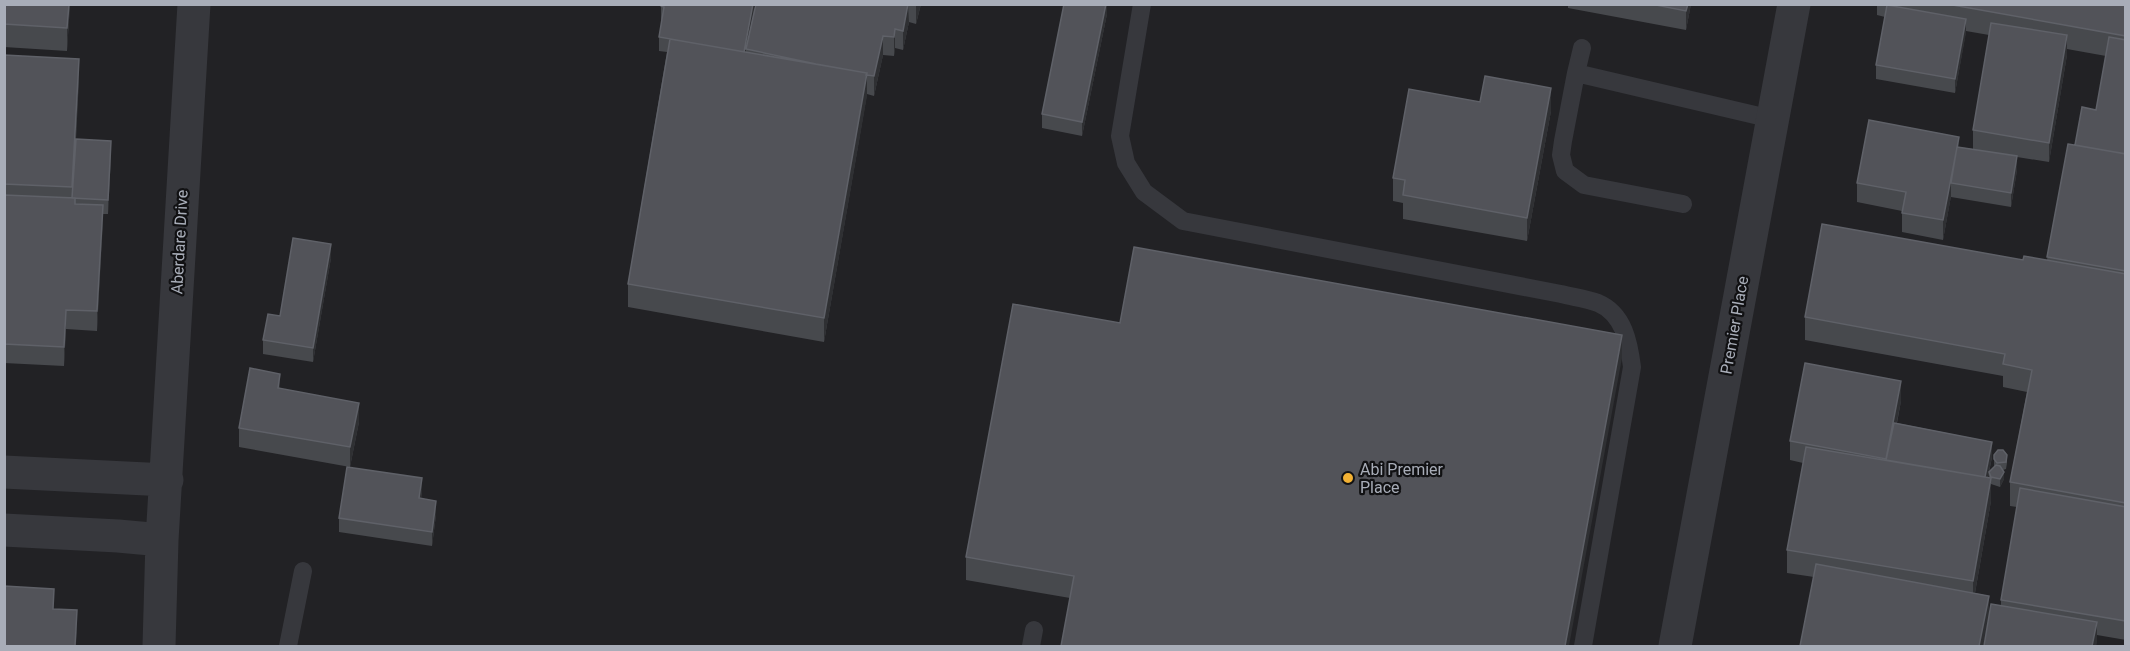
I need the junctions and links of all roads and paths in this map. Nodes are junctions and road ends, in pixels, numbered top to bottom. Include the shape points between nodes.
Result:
1 (194, 4) edge
2 (1142, 4) edge
3 (1794, 4) edge
4 (1582, 48) dead end
5 (1576, 73) junction
6 (1772, 119) junction
7 (1683, 204) dead end
8 (4, 472) edge
9 (167, 480) junction
10 (4, 530) edge
11 (162, 540) junction
12 (303, 571) dead end
13 (159, 646) edge
14 (288, 646) edge
15 (1583, 646) edge
16 (1675, 646) edge

1 - 9 street, Aberdare Drive
2 - 15 lane via 1119,136 1126,163 1144,192 1183,222 1561,294 1600,304 1619,320 1629,344 1632,367
3 - 6 street, Premier Place
4 - 5 lane
5 - 6 lane
5 - 7 lane via 1561,156 1565,171 1584,185
6 - 16 street, Premier Place
8 - 9 street
9 - 11 street, Aberdare Drive
10 - 11 street
11 - 13 street, Aberdare Drive
12 - 14 lane

